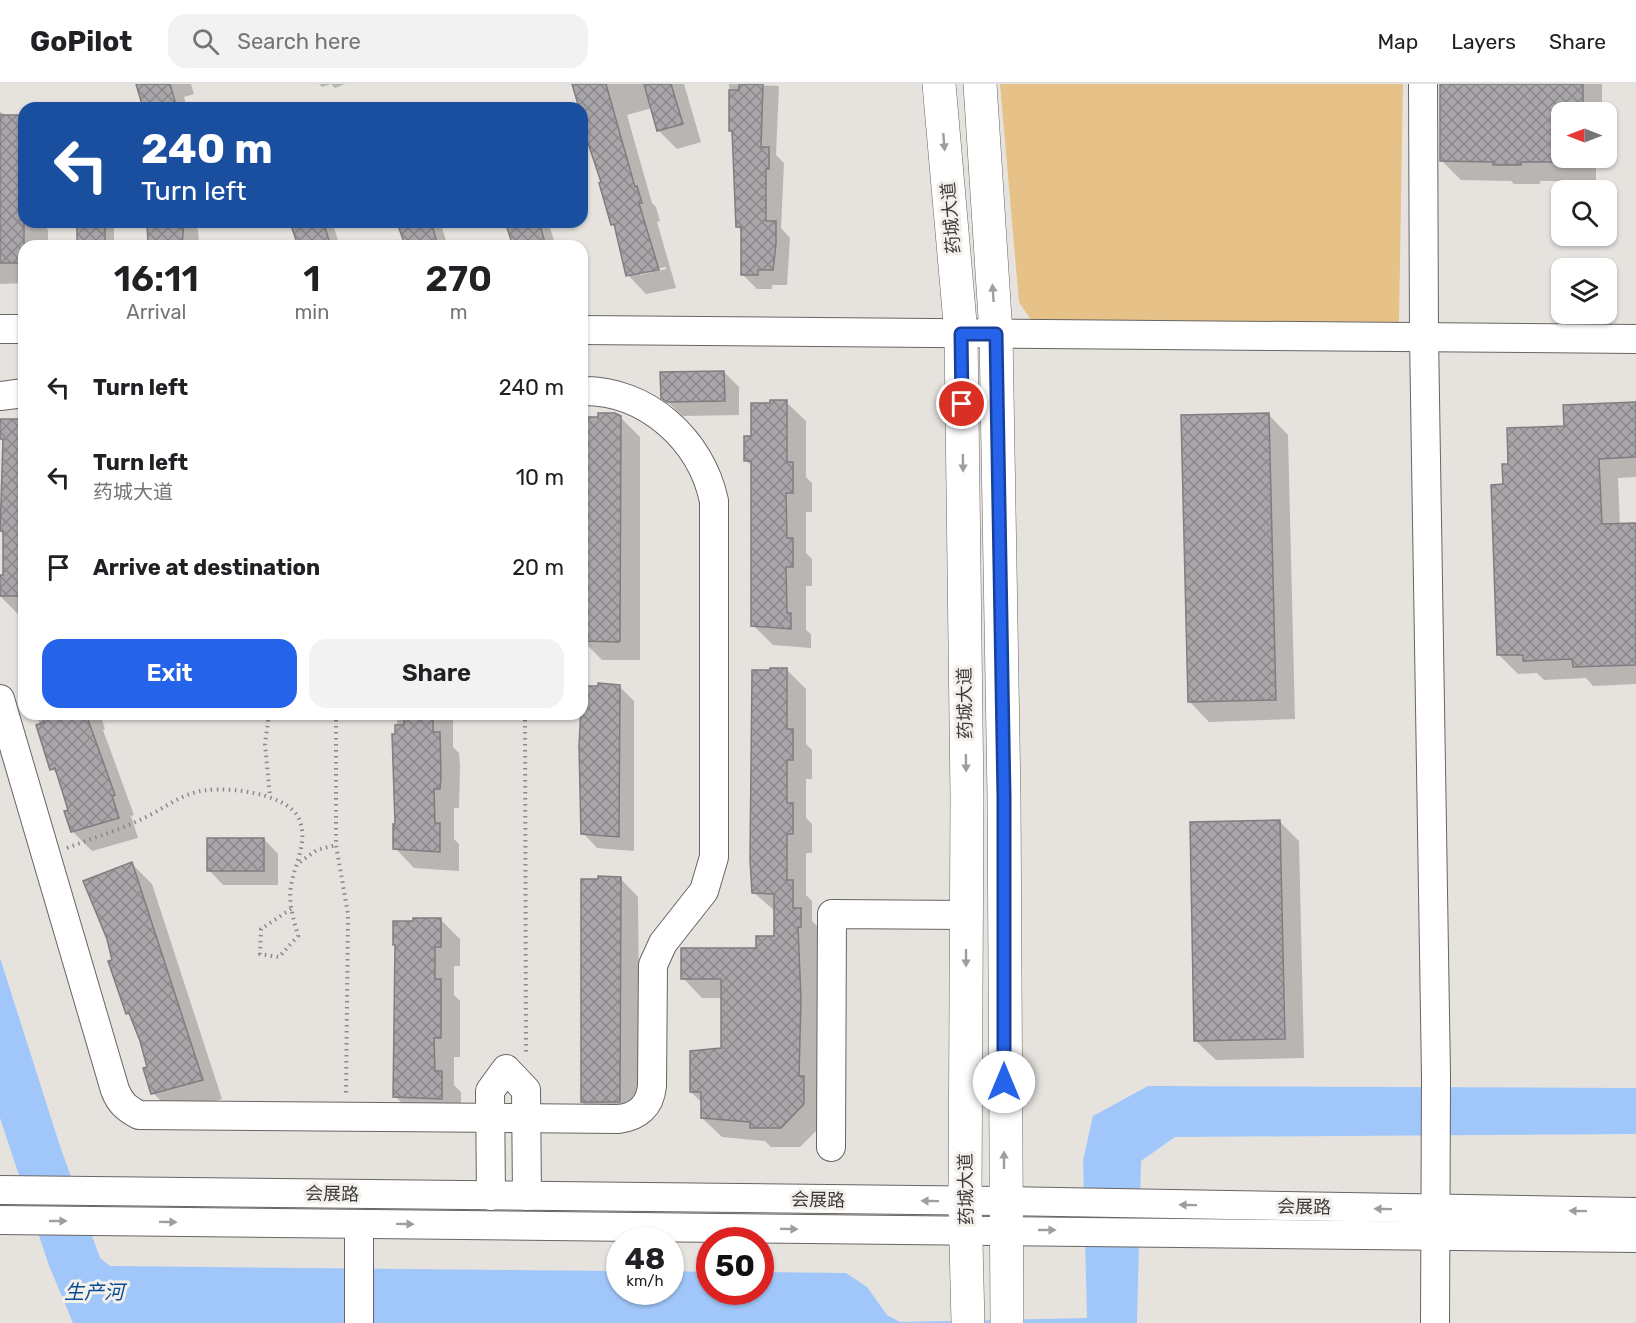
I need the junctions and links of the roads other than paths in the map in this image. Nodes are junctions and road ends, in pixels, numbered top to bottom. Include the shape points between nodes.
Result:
1 (939, 84) edge
2 (980, 84) edge
3 (1423, 84) edge
4 (0, 329) edge
5 (18, 329) edge
6 (588, 330) edge
7 (961, 334) junction
8 (996, 334) junction
9 (1424, 336) junction
10 (1636, 339) edge
11 (588, 392) edge
12 (18, 394) edge
13 (0, 396) edge
14 (0, 699) edge
15 (966, 915) junction
16 (526, 1104) junction
17 (491, 1118) junction
18 (831, 1148) dead end
19 (0, 1190) edge
20 (492, 1196) junction
21 (527, 1196) junction
22 (1636, 1212) edge
23 (966, 1216) junction
24 (1005, 1216) junction
25 (3, 1220) edge
26 (1435, 1222) junction
27 (360, 1224) junction
28 (1636, 1238) edge
29 (359, 1323) edge
30 (968, 1323) edge
31 (1007, 1323) edge
32 (1434, 1323) edge

1 -> 7 main road, 药城大道
8 -> 2 main road, 药城大道
3 - 9 street
4 - 5 street
6 - 7 street
7 - 8 street
7 -> 15 main road, 药城大道
8 - 9 street
24 -> 8 main road, 药城大道 via 1004,809
9 - 10 street
9 - 26 street
11 - 16 street via 619,395 657,414 688,443 709,480 714,501 714,857 704,891 663,943 653,965 652,1086 644,1108 618,1119
12 - 13 street
14 - 17 street via 115,1090 123,1105 139,1115
15 - 18 street via 831,914
15 -> 23 main road, 药城大道
16 - 17 street
16 - 17 street via 506,1069 490,1091
16 - 21 street
17 - 20 street
19 - 20 street, 会展路
20 - 21 street, 会展路
23 -> 21 street, 会展路
22 -> 26 street, 会展路
23 - 24 street, 会展路
27 -> 23 street, 会展路
23 - 30 main road, 药城大道
24 - 26 street, 会展路
24 - 31 main road, 药城大道
25 -> 27 street, 会展路
26 - 28 street, 会展路
26 - 32 street
27 - 29 street

